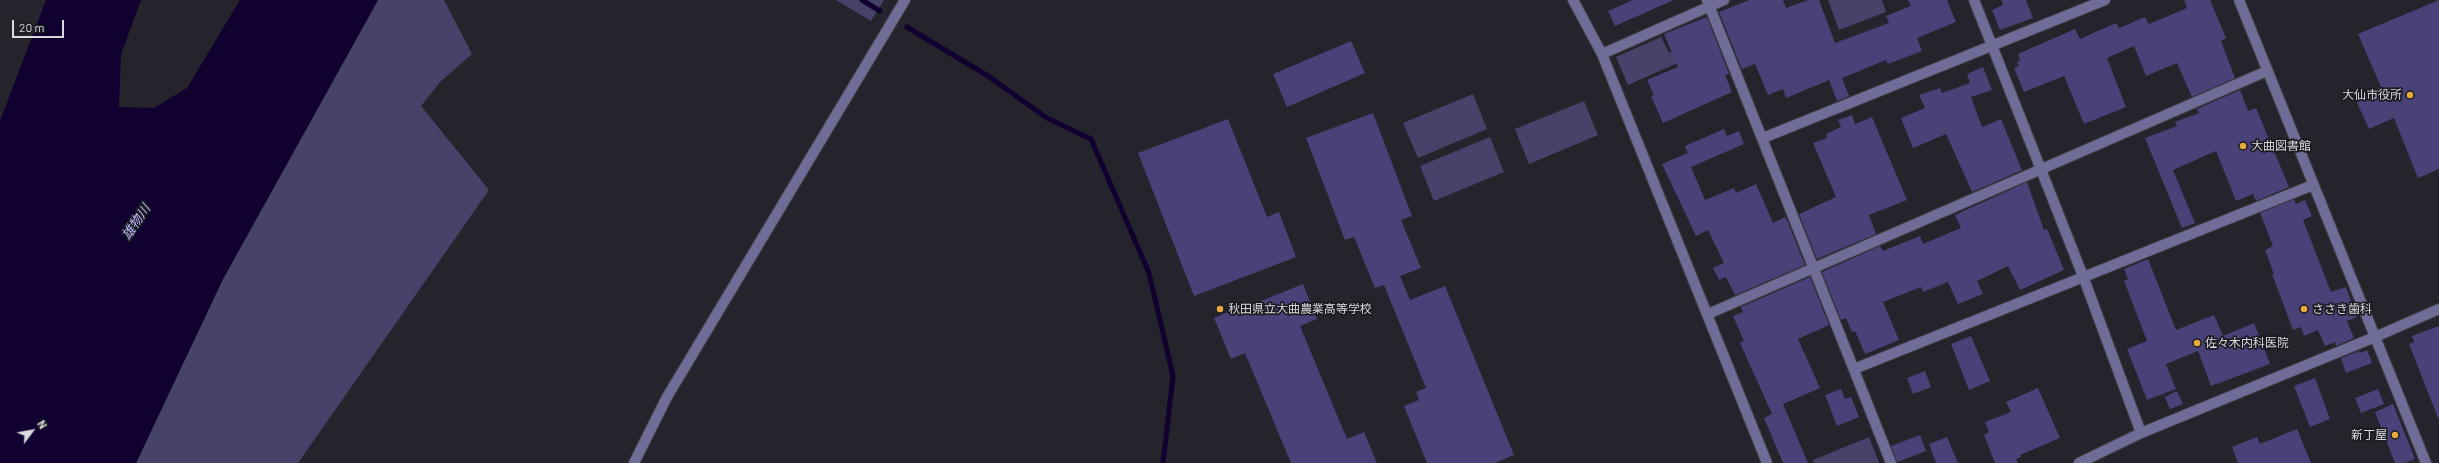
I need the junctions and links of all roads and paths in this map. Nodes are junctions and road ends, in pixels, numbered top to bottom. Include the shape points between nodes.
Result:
1 (905, 0) edge
2 (1573, 0) edge
3 (1724, 0) edge
4 (1974, 0) edge
5 (2105, 0) edge
6 (2239, 0) edge
7 (1709, 3) edge
8 (1992, 46) junction
9 (1602, 54) junction
10 (2267, 71) junction
11 (1763, 138) junction
12 (2040, 170) junction
13 (2314, 185) junction
14 (1814, 268) junction
15 (2083, 276) junction
16 (2439, 309) edge
17 (1708, 314) junction
18 (2375, 337) junction
19 (1854, 369) junction
20 (2141, 433) junction
21 (2095, 460) edge
22 (634, 463) edge
23 (1767, 463) edge
24 (1891, 463) edge
25 (2079, 463) edge
26 (2426, 463) edge

1 - 22 street via 666,397
2 - 9 street
3 - 7 street
4 - 8 street
5 - 8 street
6 - 10 street
7 - 9 street
7 - 11 street
8 - 11 street
8 - 12 street
9 - 17 street
10 - 12 street
10 - 13 street
11 - 14 street
12 - 14 street
12 - 15 street
13 - 15 street
13 - 18 street
14 - 17 street
14 - 19 street
15 - 19 street
15 - 20 street
16 - 18 street
17 - 23 street
18 - 20 street
18 - 26 street
19 - 24 street
20 - 21 street
21 - 25 street

